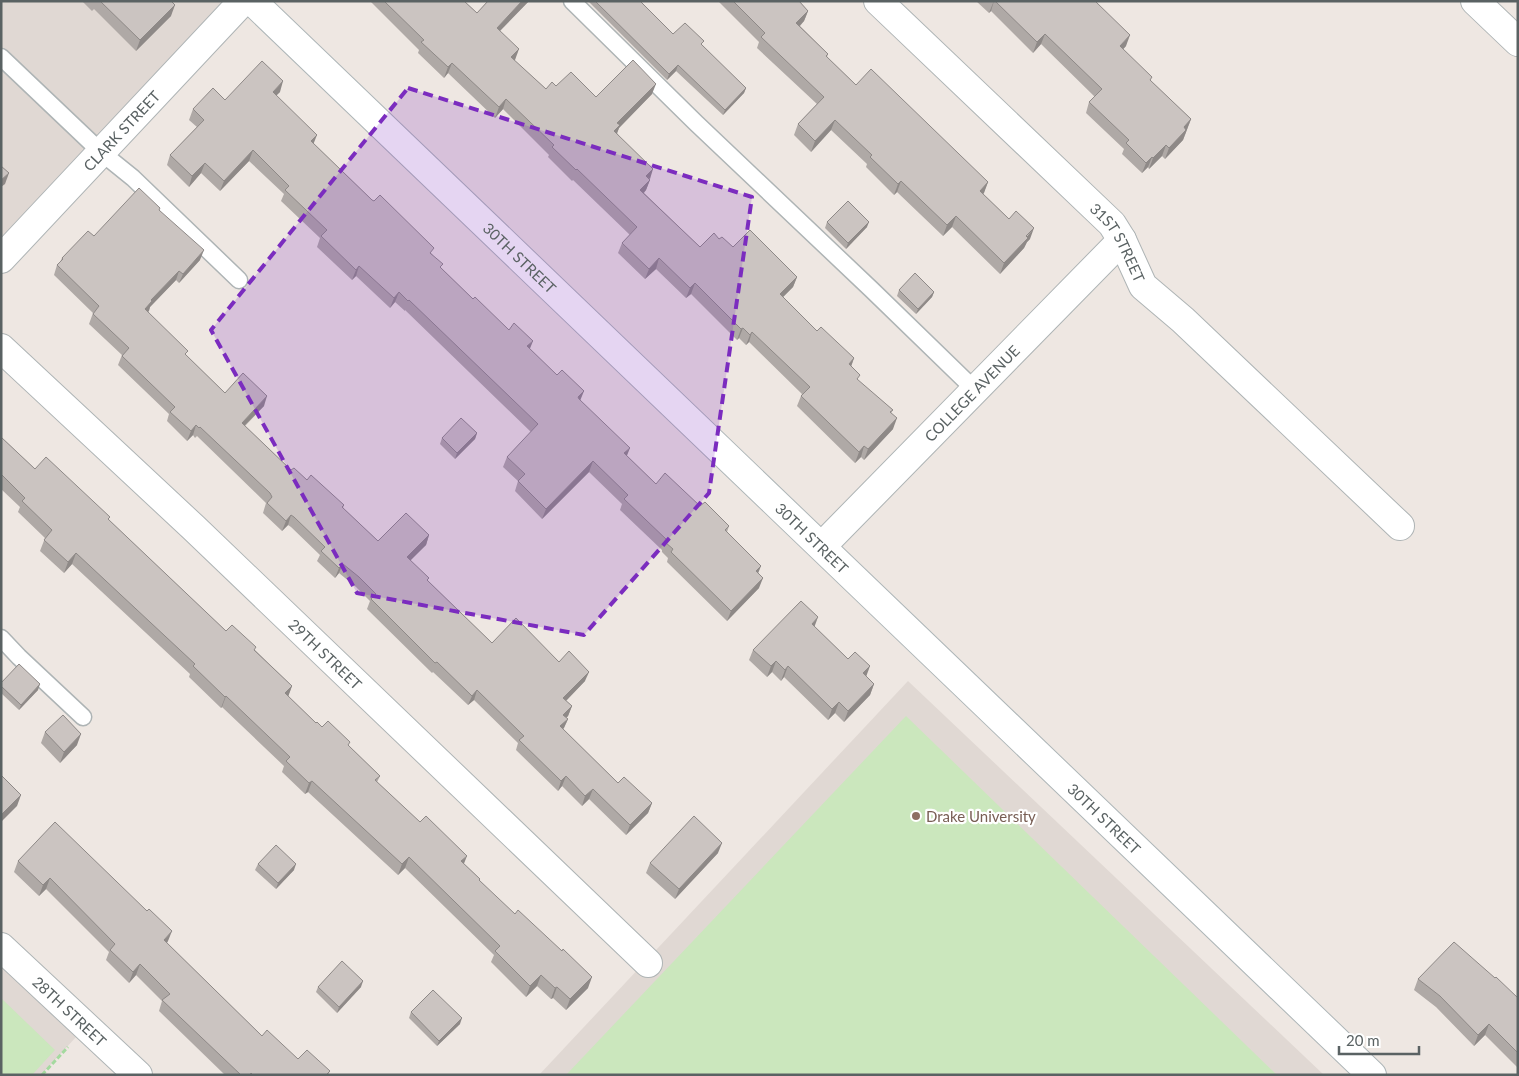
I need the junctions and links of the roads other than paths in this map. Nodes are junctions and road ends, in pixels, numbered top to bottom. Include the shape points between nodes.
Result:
1 (242, 1) edge
2 (252, 1) edge
3 (572, 1) edge
4 (878, 1) edge
5 (1475, 1) edge
6 (1518, 42) edge
7 (1, 57) edge
8 (102, 153) junction
9 (1122, 240) junction
10 (1, 259) edge
11 (239, 280) dead end
12 (1, 348) edge
13 (974, 389) junction
14 (1400, 526) dead end
15 (822, 546) junction
16 (1, 638) edge
17 (83, 717) dead end
18 (1, 947) edge
19 (648, 963) dead end
20 (138, 1075) edge
21 (1372, 1075) edge

1 - 8 street, CLARK STREET
2 - 15 street, 30TH STREET
3 - 13 lane
4 - 9 street, 31ST STREET via 1112,224
5 - 6 street
7 - 8 lane
8 - 10 street, CLARK STREET
8 - 11 lane via 134,178
9 - 13 street, COLLEGE AVENUE
9 - 14 street, 31ST STREET via 1143,286
12 - 19 street, 29TH STREET via 194,528
13 - 15 street, COLLEGE AVENUE
15 - 21 street, 30TH STREET
16 - 17 lane
18 - 20 street, 28TH STREET

